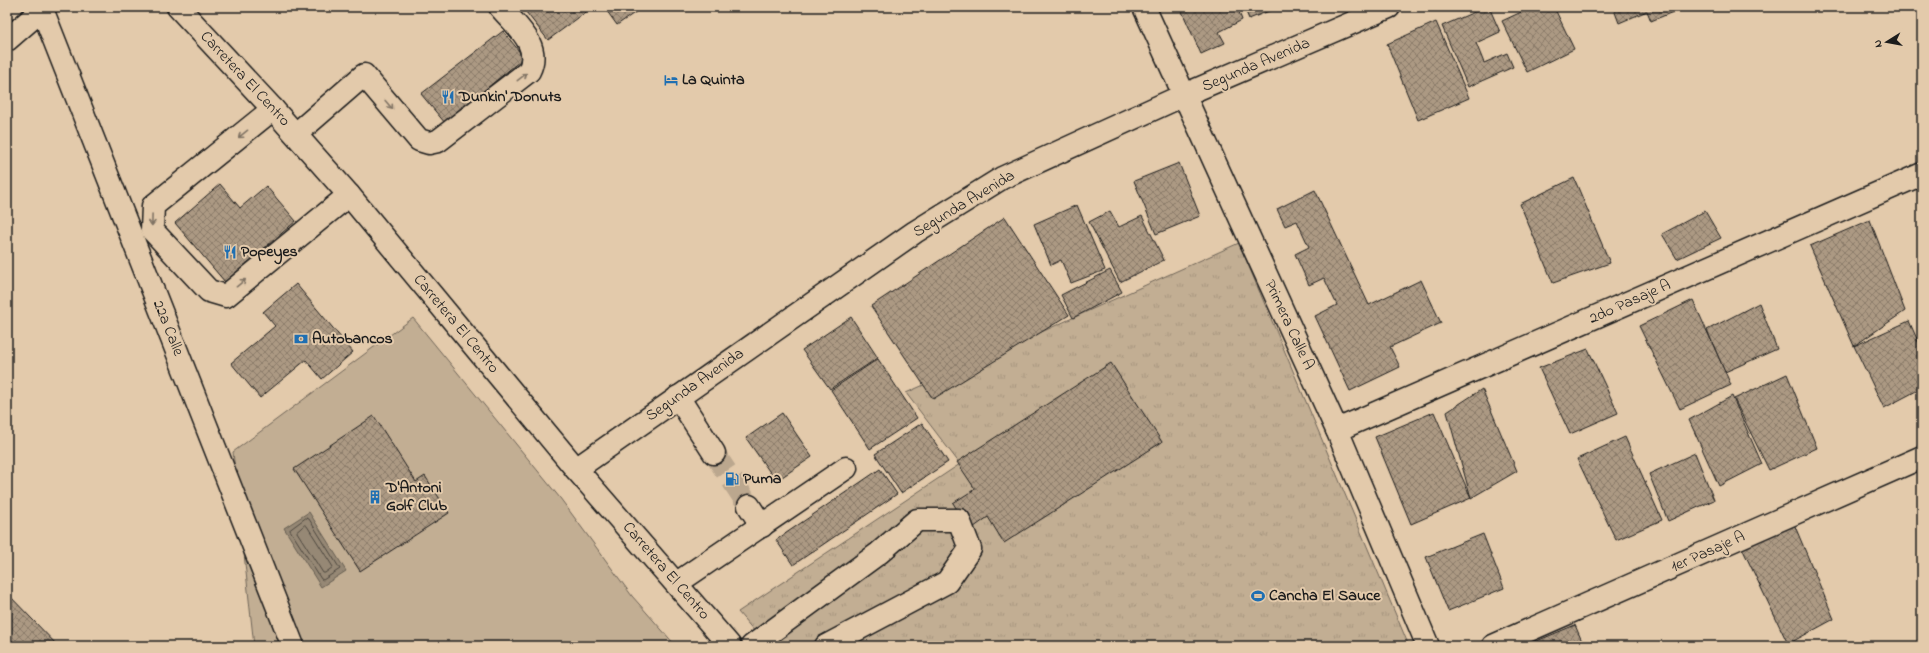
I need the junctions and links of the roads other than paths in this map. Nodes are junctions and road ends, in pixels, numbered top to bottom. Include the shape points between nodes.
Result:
1 (178, 7) edge
2 (500, 7) edge
3 (1144, 7) edge
4 (1389, 7) edge
5 (44, 8) edge
6 (7, 40) edge
7 (1184, 95) junction
8 (273, 109) junction
9 (296, 134) junction
10 (1922, 174) edge
11 (349, 195) junction
12 (678, 397) junction
13 (1337, 430) junction
14 (714, 453) tunnel mouth
15 (1922, 458) edge
16 (846, 468) dead end
17 (576, 469) junction
18 (749, 506) tunnel mouth
19 (762, 526) junction
20 (677, 583) junction
21 (293, 646) edge
22 (730, 646) edge
23 (752, 646) edge
24 (826, 646) edge
25 (1428, 646) edge
26 (1493, 646) edge

1 - 8 street, Carretera El Centro
9 -> 2 street via 364,75 419,140 429,143 438,141 529,71 533,63 530,43
3 - 7 street, Primera Calle A
4 - 7 street, Segunda Avenida
5 - 6 street
5 - 21 street, 22a Calle
7 - 12 street, Segunda Avenida via 1002,178 915,232
7 - 13 street, Primera Calle A
8 - 9 street, Carretera El Centro
8 -> 11 street via 153,206 152,230 209,291 226,296
9 - 11 street, Carretera El Centro
10 - 13 street, 2do Pasaje A
11 - 17 street, Carretera El Centro
12 - 14 street
12 - 17 street, Segunda Avenida
13 - 25 street, Primera Calle A
15 - 26 street, 1er Pasaje A
16 - 19 street
17 - 20 street, Carretera El Centro
18 - 19 street
19 - 20 street
20 - 22 street, Carretera El Centro
23 - 24 street via 879,553 917,520 959,520 970,549 947,582

